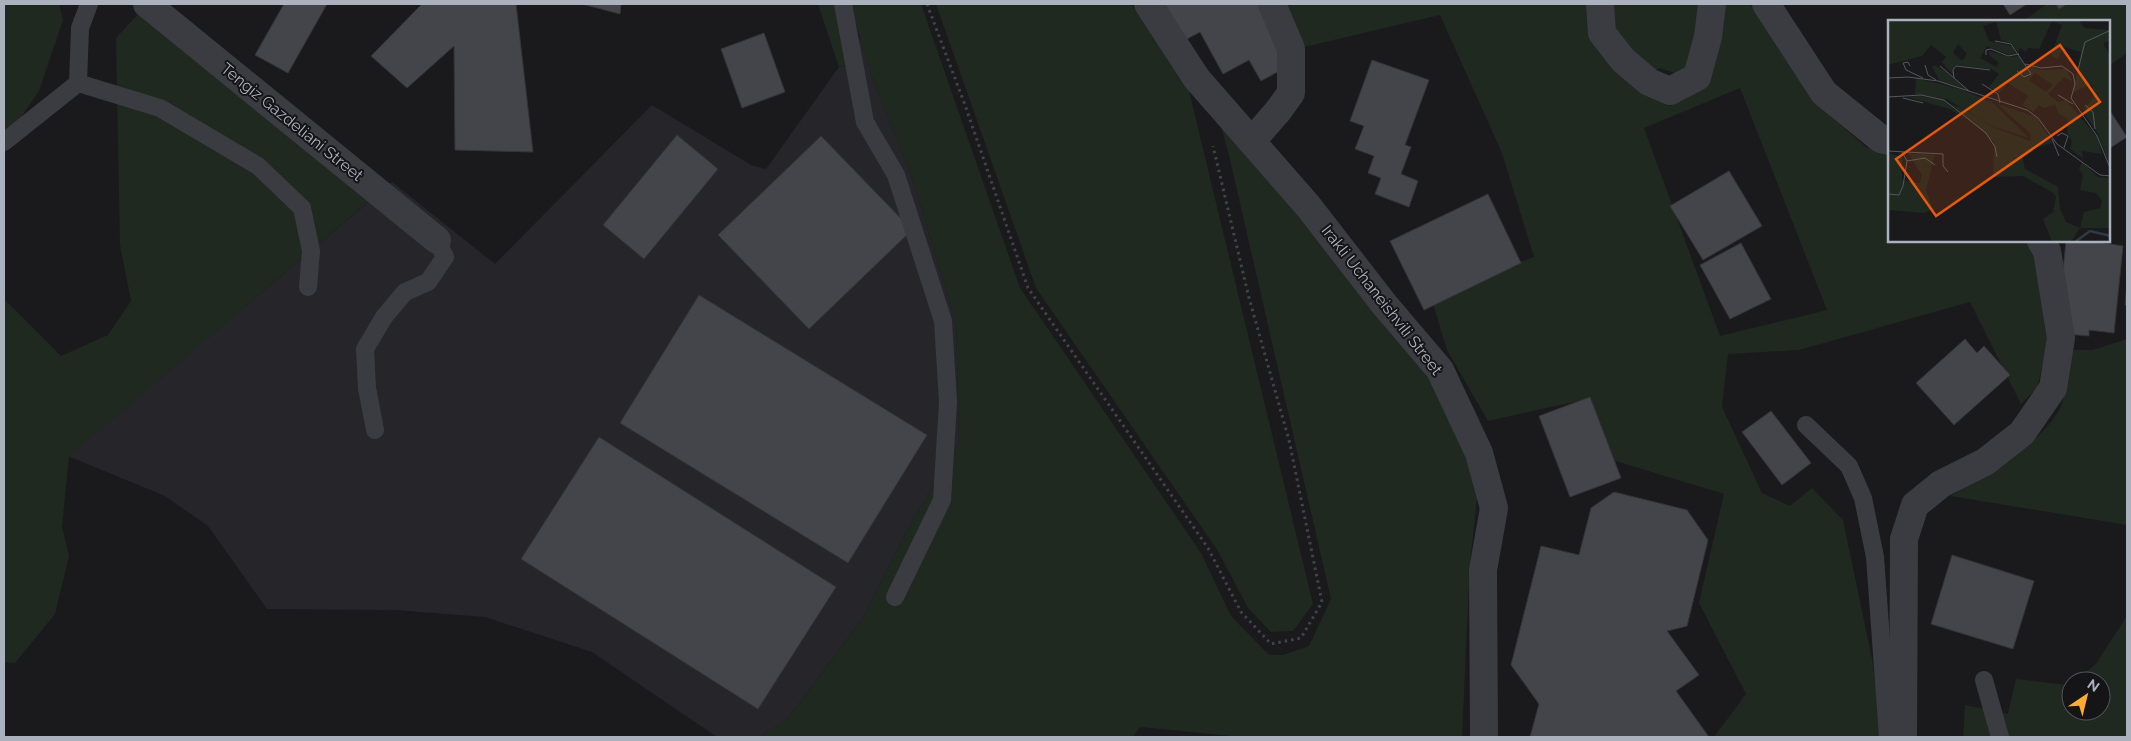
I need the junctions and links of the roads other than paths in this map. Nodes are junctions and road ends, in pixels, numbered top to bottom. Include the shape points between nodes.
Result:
1 (89, 4) edge
2 (147, 4) edge
3 (843, 4) edge
4 (1148, 4) edge
5 (1272, 4) edge
6 (1600, 4) edge
7 (1712, 4) edge
8 (1766, 4) edge
9 (78, 83) junction
10 (1252, 141) junction
11 (1888, 141) edge
12 (4, 142) edge
13 (436, 240) joint
14 (2042, 242) edge
15 (308, 287) dead end
16 (1806, 425) dead end
17 (375, 430) dead end
18 (895, 597) dead end
19 (1984, 680) dead end
20 (1484, 737) edge
21 (1888, 737) edge
22 (1903, 737) edge
23 (2000, 737) edge

1 - 9 lane via 80,28
2 - 13 street, Tengiz Gazdeliani Street
3 - 18 lane via 865,122 896,175 943,321 948,402 942,500
4 - 10 street, Irakli Uchaneishvili Street via 1196,79
5 - 10 street via 1290,49 1291,93
6 - 7 street via 1602,32 1622,60 1649,82 1670,91 1697,77 1708,37
8 - 11 street via 1824,93 1881,139
9 - 12 lane
9 - 15 lane via 160,108 258,166 302,208 311,251
10 - 20 street, Irakli Uchaneishvili Street via 1440,370 1480,453 1494,508 1483,570
13 - 17 lane via 445,257 428,282 405,292 384,317 365,349 367,388
14 - 22 street via 2047,251 2061,338 2053,388 2022,433 1984,462 1941,484 1915,505 1904,539
16 - 21 lane via 1849,466 1863,498 1875,557
19 - 23 lane

